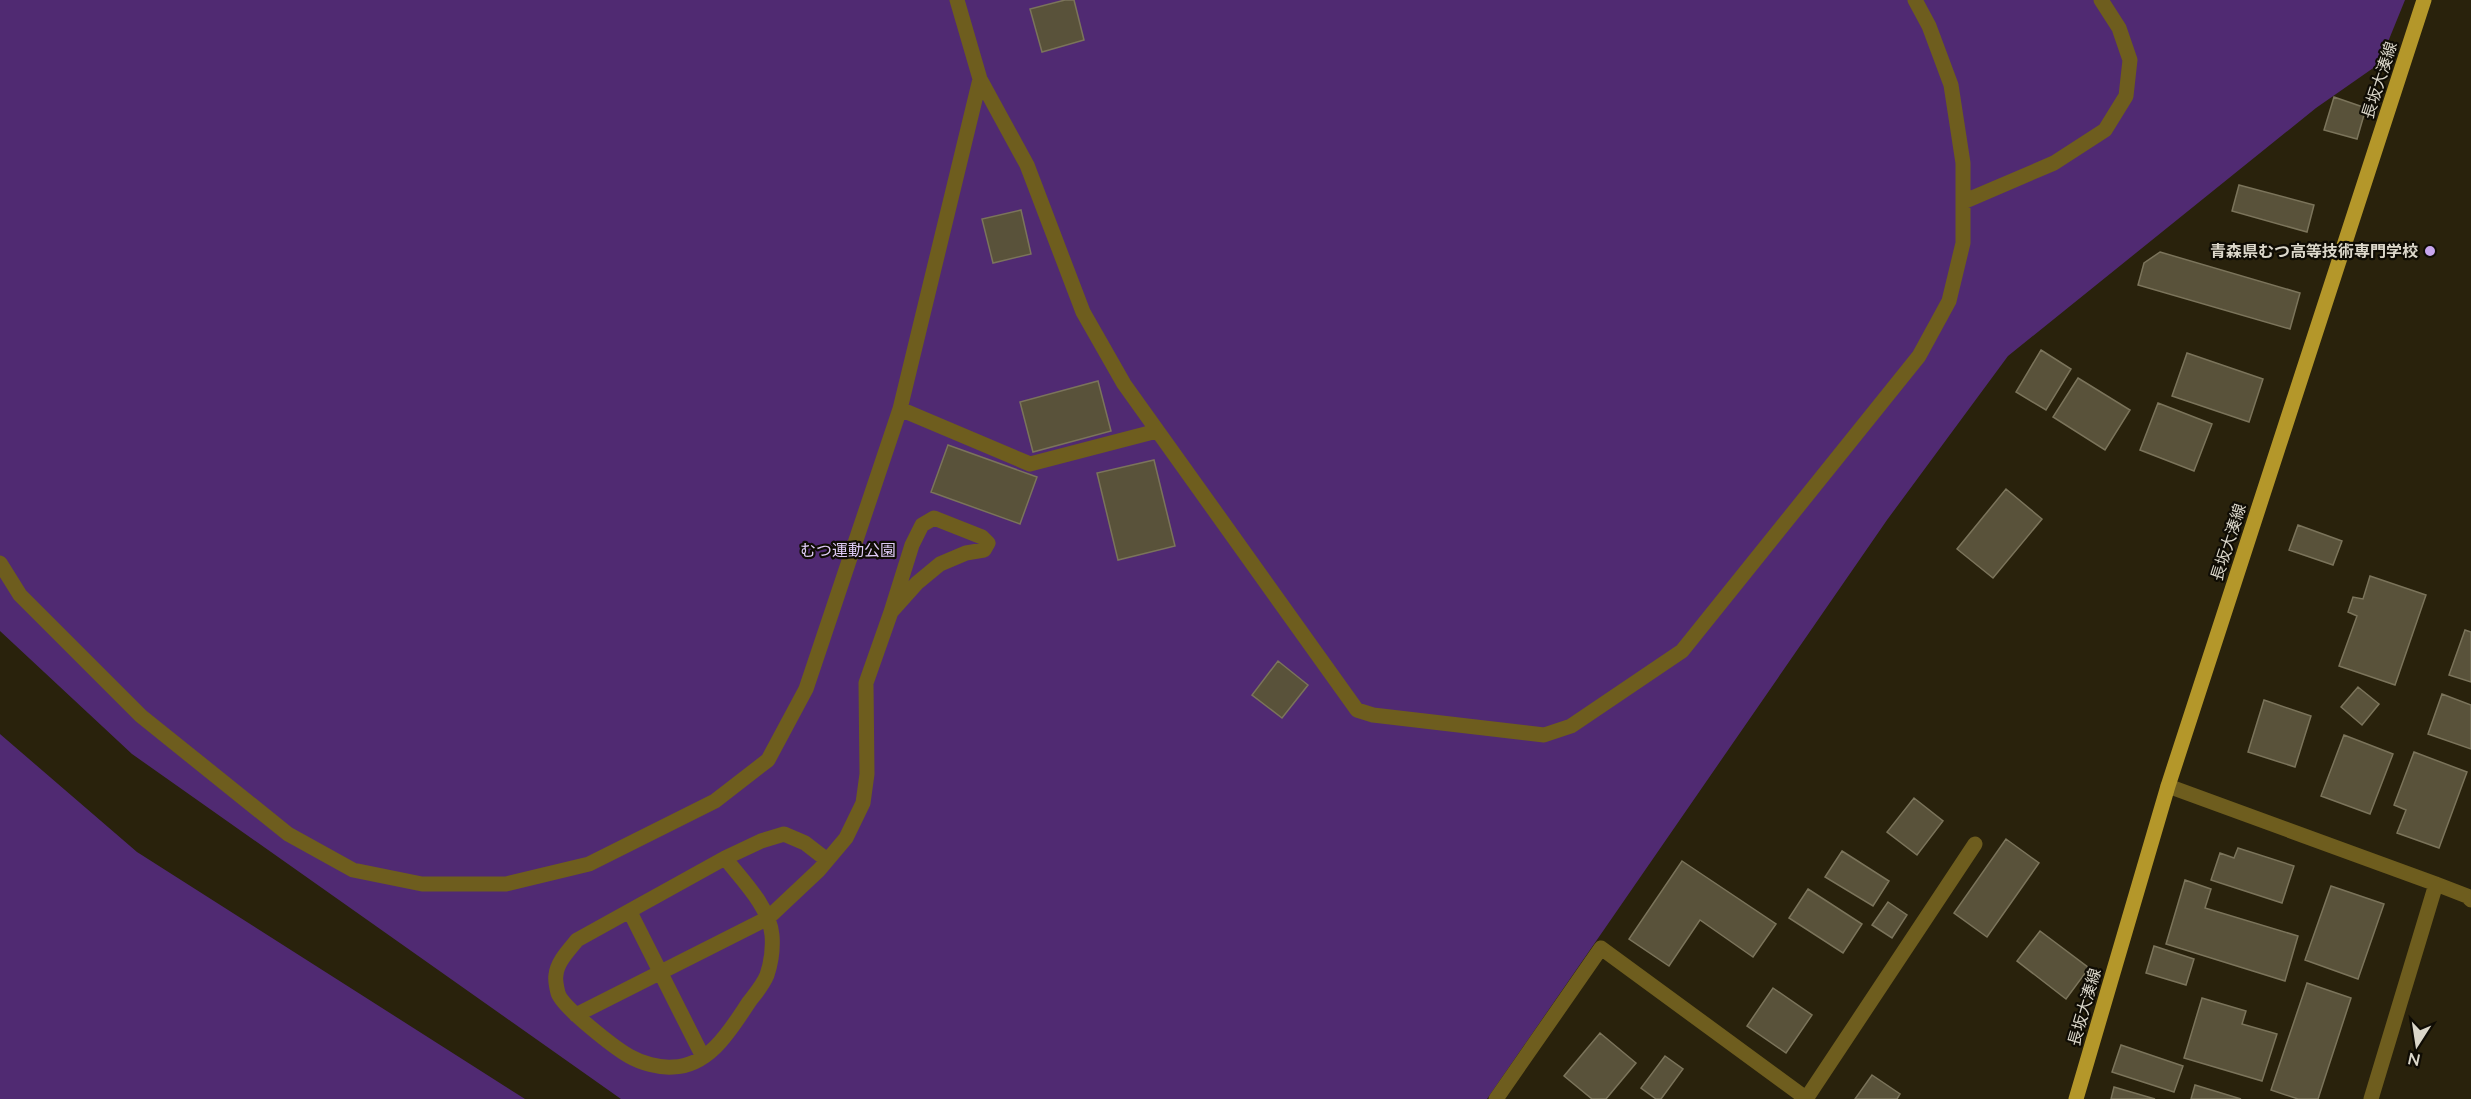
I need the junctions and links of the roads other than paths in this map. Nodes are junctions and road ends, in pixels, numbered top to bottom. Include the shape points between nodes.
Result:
1 (957, 0) edge
2 (1915, 0) edge
3 (2101, 0) edge
4 (2424, 0) edge
5 (980, 79) junction
6 (1963, 202) junction
7 (900, 409) junction
8 (1157, 431) junction
9 (0, 563) edge
10 (891, 612) junction
11 (2168, 786) junction
12 (1975, 844) dead end
13 (725, 858) junction
14 (827, 860) junction
15 (2436, 884) junction
16 (2470, 893) edge
17 (630, 912) junction
18 (768, 918) junction
19 (661, 973) junction
20 (576, 1015) junction
21 (703, 1057) junction
22 (1496, 1099) edge
23 (1807, 1099) edge
24 (2076, 1099) edge
25 (2371, 1099) edge

1 - 5 street
2 - 6 street via 1951,85 1963,163
3 - 6 street via 2119,28 2130,60 2126,96 2105,130 2054,163
4 - 11 main road, 長坂大湊線
5 - 7 street
5 - 8 street via 1027,165 1083,312 1124,384
6 - 8 street via 1963,243 1949,301 1918,356 1682,651 1571,726 1544,735 1357,710
7 - 8 street via 1030,464
7 - 9 street via 806,689 768,760 715,801 589,864 506,884 423,884 353,870 288,834 141,716 20,595
10 - 10 street via 922,525 934,518 988,543 984,550 940,564
10 - 14 street via 866,683 867,774 863,803 846,838
11 - 15 street
11 - 24 main road, 長坂大湊線
12 - 23 street
13 - 14 street via 784,834 805,843
13 - 17 street
13 - 18 street
14 - 18 street
15 - 16 street
15 - 25 street
17 - 19 street
17 - 20 street via 577,940 565,955 556,974 558,995
18 - 19 street
18 - 21 street via 772,935 766,976 734,1026
19 - 20 street
19 - 21 street
20 - 21 street via 629,1056 649,1064 673,1067
22 - 23 street via 1601,948

